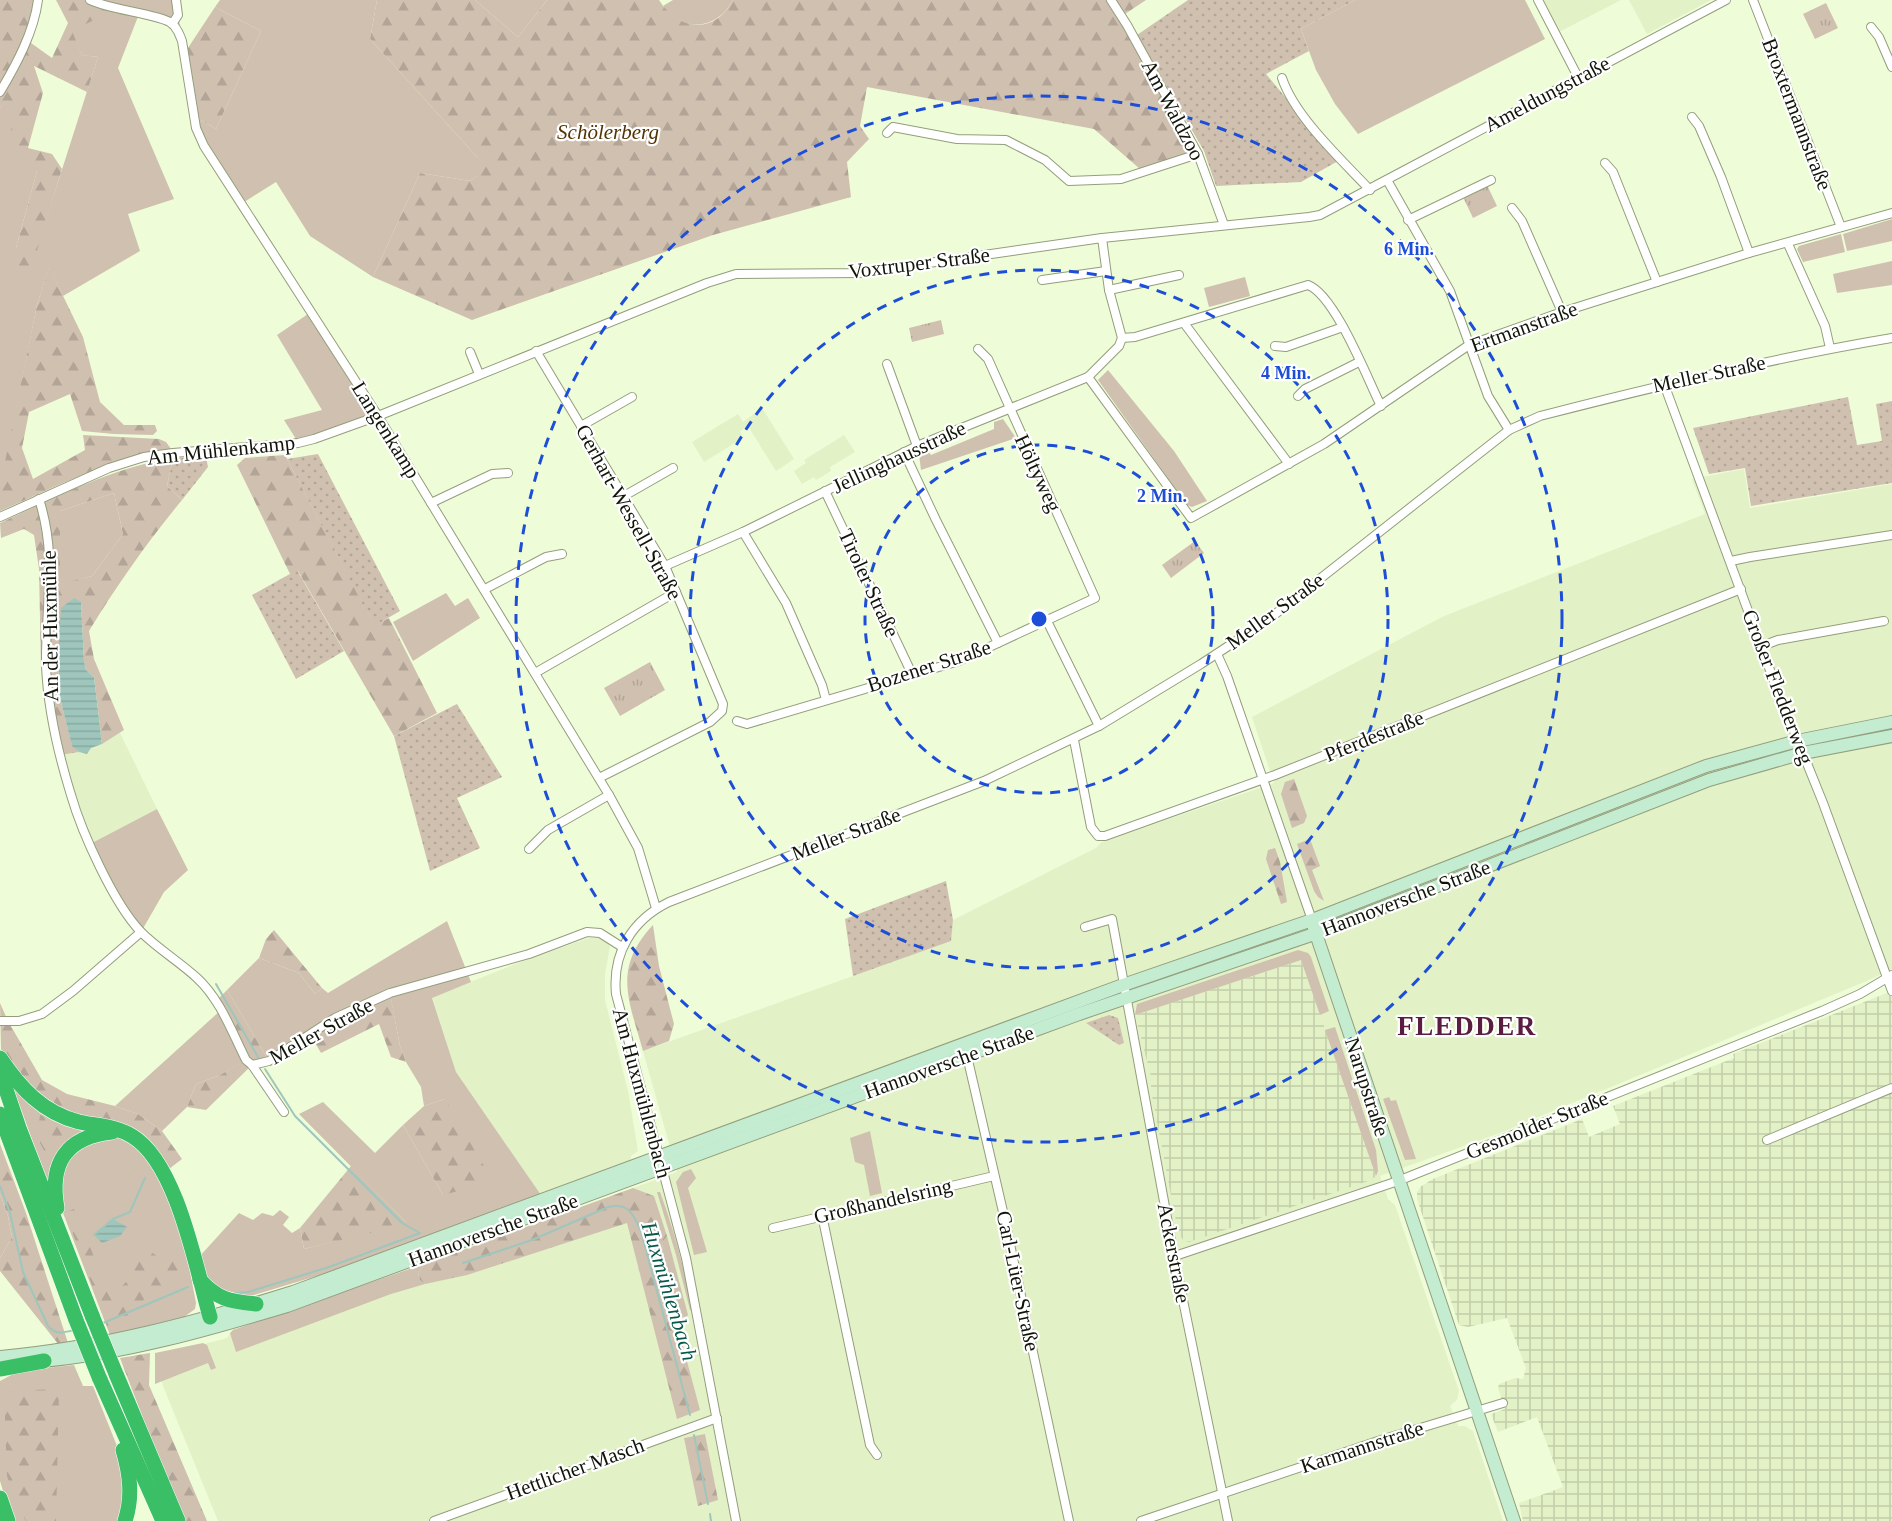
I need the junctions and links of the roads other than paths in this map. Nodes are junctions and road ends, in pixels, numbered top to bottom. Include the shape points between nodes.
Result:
1 (38, 0) edge
2 (90, 0) edge
3 (176, 0) edge
4 (1111, 0) edge
5 (1538, 0) edge
6 (1725, 0) edge
7 (1754, 0) edge
8 (172, 24) junction
9 (1871, 27) dead end
10 (1892, 67) edge
11 (1578, 77) junction
12 (1282, 78) dead end
13 (0, 92) edge
14 (1692, 117) dead end
15 (887, 133) dead end
16 (1198, 154) junction
17 (1605, 164) dead end
18 (1387, 180) junction
19 (1491, 180) dead end
20 (1370, 190) junction
21 (1512, 208) dead end
22 (1892, 213) edge
23 (1408, 220) junction
24 (1224, 225) junction
25 (1841, 227) junction
26 (1102, 238) junction
27 (1788, 244) junction
28 (1749, 254) junction
29 (1106, 271) junction
30 (1179, 275) dead end
31 (1042, 280) dead end
32 (1657, 282) junction
33 (1109, 290) junction
34 (1562, 312) junction
35 (1184, 322) junction
36 (1343, 327) junction
37 (1122, 338) junction
38 (1892, 338) edge
39 (1469, 345) junction
40 (1275, 346) dead end
41 (1830, 348) junction
42 (978, 349) dead end
43 (536, 351) junction
44 (470, 352) dead end
45 (1359, 362) junction
46 (887, 364) dead end
47 (479, 374) junction
48 (1088, 377) junction
49 (1664, 384) junction
50 (1298, 396) dead end
51 (632, 397) dead end
52 (1381, 406) junction
53 (1009, 409) junction
54 (378, 416) junction
55 (581, 426) junction
56 (1509, 430) junction
57 (916, 446) junction
58 (904, 452) junction
59 (1289, 464) junction
60 (673, 468) dead end
61 (508, 473) dead end
62 (825, 491) junction
63 (624, 496) junction
64 (39, 500) junction
65 (430, 503) junction
66 (0, 517) edge
67 (743, 532) junction
68 (1892, 535) edge
69 (562, 554) dead end
70 (1731, 561) junction
71 (665, 566) junction
72 (485, 589) junction
73 (1741, 589) junction
74 (676, 592) junction
75 (1095, 598) joint
76 (1047, 621) junction
77 (1884, 621) dead end
78 (998, 643) junction
79 (1762, 646) junction
80 (1217, 654) junction
81 (535, 673) junction
82 (912, 674) junction
83 (826, 700) junction
84 (737, 721) dead end
85 (1892, 722) edge
86 (1099, 726) junction
87 (1892, 736) edge
88 (1074, 740) junction
89 (1797, 741) junction
90 (1803, 753) junction
91 (599, 778) junction
92 (1262, 779) junction
93 (609, 795) junction
94 (529, 849) dead end
95 (656, 908) junction
96 (1312, 920) junction
97 (1085, 927) dead end
98 (141, 932) junction
99 (1317, 933) junction
100 (622, 947) junction
101 (1889, 976) edge
102 (1124, 991) junction
103 (1892, 991) edge
104 (0, 1021) edge
105 (972, 1041) junction
106 (967, 1056) junction
107 (0, 1058) edge
108 (252, 1065) junction
109 (0, 1072) edge
110 (1892, 1088) edge
111 (284, 1112) dead end
112 (0, 1114) edge
113 (121, 1131) junction
114 (1767, 1140) dead end
115 (661, 1163) junction
116 (994, 1176) junction
117 (1398, 1181) junction
118 (822, 1215) junction
119 (773, 1228) dead end
120 (62, 1238) junction
121 (1174, 1256) junction
122 (199, 1279) junction
123 (255, 1304) junction
124 (212, 1323) junction
125 (0, 1357) edge
126 (44, 1361) junction
127 (0, 1363) edge
128 (0, 1369) edge
129 (110, 1401) junction
130 (1503, 1403) dead end
131 (1476, 1411) junction
132 (717, 1418) junction
133 (878, 1455) dead end
134 (1222, 1493) junction
135 (0, 1498) edge
136 (8, 1521) edge
137 (125, 1521) edge
138 (163, 1521) edge
139 (178, 1521) edge
140 (434, 1521) edge
141 (736, 1521) edge
142 (1069, 1521) edge
143 (1141, 1521) edge
144 (1228, 1521) edge
145 (1514, 1521) edge

1 - 13 street via 25,43
2 - 8 street
3 - 8 street via 178,15
4 - 16 street, Am Waldzoo
5 - 11 street
6 - 11 street, Ameldungstraße
7 - 25 street, Broxtermannstraße
8 - 54 street, Langenkamp via 182,41 196,128 204,146
9 - 10 street
11 - 18 street, Ameldungstraße
12 - 20 street via 1297,107
14 - 28 street via 1721,177
15 - 16 street via 893,127 957,139 1006,140 1045,159 1069,181 1121,179
16 - 24 street, Am Waldzoo
17 - 32 street via 1613,172
18 - 20 street, Ameldungstraße
18 - 23 street
19 - 23 street
20 - 24 street, Voxtruper Straße via 1309,218
21 - 34 street via 1522,221
22 - 25 street, Ertmanstraße
23 - 39 street via 1450,291
24 - 26 street, Voxtruper Straße
25 - 27 street, Ertmanstraße
26 - 29 street
26 - 43 street, Voxtruper Straße via 859,273 736,274
27 - 28 street, Ertmanstraße
27 - 41 street via 1825,326
28 - 32 street, Ertmanstraße
29 - 31 street
29 - 33 street
30 - 33 street
32 - 34 street, Ertmanstraße
33 - 37 street
34 - 39 street, Ertmanstraße
35 - 36 street via 1308,285 1329,303
35 - 37 street
35 - 59 street
36 - 40 street via 1286,347
36 - 45 street
37 - 48 street, Jellinghausstraße
38 - 41 street, Meller Straße
39 - 52 street, Ertmanstraße
39 - 56 street via 1488,396
41 - 49 street, Meller Straße
42 - 53 street, Höltyweg via 988,359
43 - 47 street, Voxtruper Straße
43 - 55 street, Gerhart-Wessell-Straße
44 - 47 street
45 - 50 street via 1305,388
45 - 52 street
46 - 57 street
47 - 54 street, Voxtruper Straße
48 - 53 street, Jellinghausstraße
48 - 59 street, Ertmanstraße via 1191,518
49 - 56 street, Meller Straße via 1540,416
49 - 70 street, Großer Fledderweg
51 - 55 street
52 - 59 street, Ertmanstraße
53 - 57 street, Jellinghausstraße
53 - 75 street, Höltyweg
54 - 64 street, Am Mühlenkamp via 298,443 144,457 109,468
54 - 65 street, Langenkamp
55 - 63 street, Gerhart-Wessell-Straße
56 - 80 street, Meller Straße via 1265,622
57 - 58 street, Jellinghausstraße
58 - 62 street, Jellinghausstraße
58 - 78 street
60 - 63 street
61 - 65 street via 492,474
62 - 67 street, Jellinghausstraße
62 - 82 street, Tiroler Straße
63 - 71 street, Gerhart-Wessell-Straße
64 - 66 street, Am Mühlenkamp
64 - 98 street, An der Huxmühle via 50,546 46,666 54,732 71,797 90,844 115,896
65 - 72 street, Langenkamp
67 - 71 street, Jellinghausstraße
67 - 83 street via 786,603
68 - 70 street
69 - 72 street via 546,557
70 - 73 street, Großer Fledderweg
71 - 74 street, Gerhart-Wessell-Straße
72 - 81 street, Langenkamp
73 - 79 street, Großer Fledderweg
73 - 92 street, Pferdestraße
74 - 81 street
74 - 91 street, Gerhart-Wessell-Straße via 721,696 722,711 710,722
75 - 76 street, Bozener Straße
76 - 78 street, Bozener Straße
76 - 86 street
77 - 79 street
78 - 82 street, Bozener Straße via 959,661
79 - 89 street, Großer Fledderweg
80 - 86 street, Meller Straße
80 - 92 street, Narupstraße
81 - 91 street, Langenkamp
82 - 83 street, Bozener Straße
83 - 84 street, Bozener Straße via 747,724
85 - 89 main road, Hannoversche Straße
86 - 88 street, Meller Straße
87 - 90 main road, Hannoversche Straße
88 - 92 street, Pferdestraße via 1091,827 1098,836
88 - 95 street, Meller Straße via 973,785
89 - 90 street, Großer Fledderweg
89 - 96 main road, Hannoversche Straße via 1706,766
90 - 99 main road, Hannoversche Straße via 1709,780
90 - 101 street, Großer Fledderweg
91 - 93 street, Langenkamp
92 - 96 street, Narupstraße
93 - 94 street via 548,830
93 - 95 street, Langenkamp via 638,848
95 - 100 street, Am Huxmühlenbach via 632,929
96 - 99 main road, Narupstraße
96 - 102 main road, Hannoversche Straße
97 - 102 street via 1112,919
98 - 104 street via 42,1014 19,1021
98 - 108 street, An der Huxmühle via 199,979
99 - 102 main road, Hannoversche Straße
99 - 117 main road, Narupstraße
100 - 108 street, Meller Straße via 606,936 587,932 529,954 390,993 335,1018 269,1061
100 - 115 street, Am Huxmühlenbach via 614,978 616,994
101 - 103 street, Großer Fledderweg
101 - 117 street, Gesmolder Straße via 1860,994 1805,1018
102 - 105 main road, Hannoversche Straße
102 - 106 main road, Hannoversche Straße
102 - 121 street, Ackerstraße
105 - 106 street
105 - 115 main road, Hannoversche Straße
106 - 115 main road, Hannoversche Straße
106 - 116 street, Carl-Lüer-Straße
107 - 113 highway via 22,1088 56,1114
108 - 111 street, An der Huxmühle
109 - 120 highway
110 - 114 street
112 - 129 highway, bridge
113 - 120 highway via 80,1140 62,1158 54,1182
113 - 122 highway via 144,1146 164,1174 178,1206
115 - 123 main road, Hannoversche Straße
115 - 124 main road, Hannoversche Straße via 287,1306
115 - 132 street, Am Huxmühlenbach via 686,1258
116 - 118 street, Großhandelsring
116 - 142 street, Carl-Lüer-Straße
117 - 121 street, Gesmolder Straße
117 - 131 main road, Narupstraße
118 - 119 street, Großhandelsring
118 - 133 street via 870,1445
120 - 139 highway, bridge
121 - 134 street, Ackerstraße
122 - 123 highway via 221,1298
122 - 124 highway
123 - 124 main road, Hannoversche Straße
124 - 125 main road, Hannoversche Straße
124 - 126 main road, Hannoversche Straße via 112,1352
126 - 127 main road, Hannoversche Straße
126 - 128 highway
129 - 137 highway via 130,1483 130,1506
129 - 138 highway
130 - 131 street, Karmannstraße
131 - 134 street, Karmannstraße
131 - 145 main road, Narupstraße
132 - 140 street, Hettlicher Masch
132 - 141 street, Am Huxmühlenbach
134 - 143 street, Karmannstraße
134 - 144 street, Ackerstraße
135 - 136 highway

